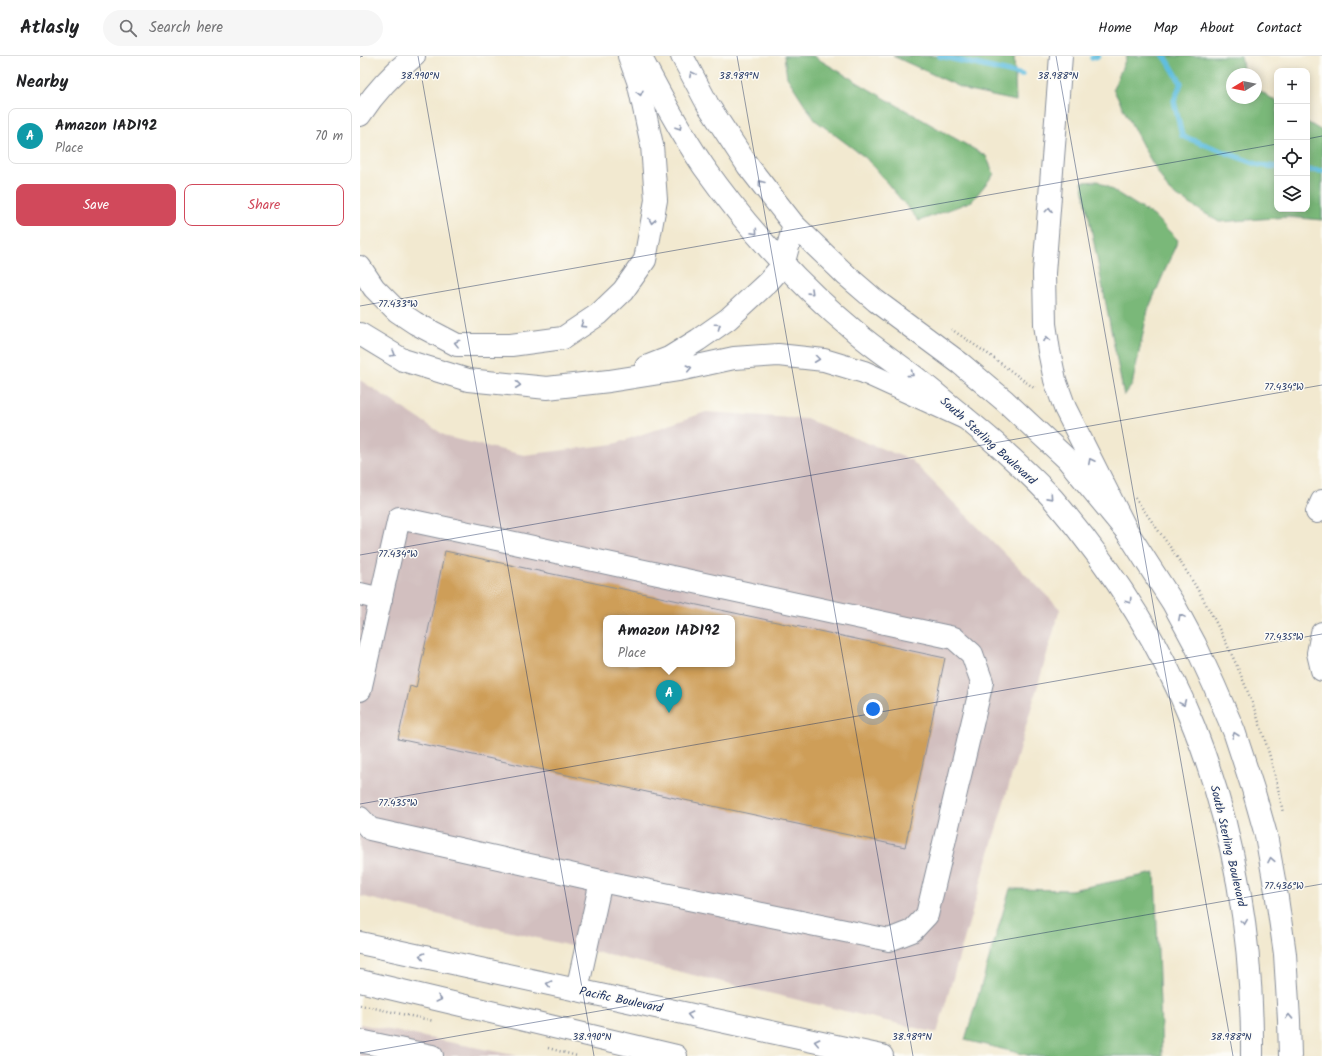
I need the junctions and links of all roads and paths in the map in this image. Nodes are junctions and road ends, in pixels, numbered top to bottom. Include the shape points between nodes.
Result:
1 (414, 56) edge
2 (629, 56) edge
3 (640, 56) edge
4 (682, 56) edge
5 (1061, 56) edge
6 (360, 115) edge
7 (794, 225) junction
8 (783, 265) junction
9 (360, 267) edge
10 (360, 334) edge
11 (609, 381) junction
12 (965, 418) junction
13 (1128, 533) junction
14 (360, 594) edge
15 (381, 599) junction
16 (1322, 633) edge
17 (1322, 670) edge
18 (362, 676) edge
19 (360, 818) edge
20 (601, 881) junction
21 (360, 943) edge
22 (360, 981) edge
23 (577, 990) junction
24 (361, 1043) edge
25 (432, 1056) edge
26 (676, 1056) edge
27 (882, 1056) edge
28 (1252, 1056) edge
29 (1290, 1056) edge

1 - 6 main road via 370,99
2 -> 9 main road via 638,81 652,145 656,200 645,260 623,291 599,314 563,338 511,345 457,345 397,311 374,288
3 -> 8 main road, South Sterling Boulevard via 669,110 704,166 744,220
7 -> 4 main road via 748,166 708,105
13 -> 5 main road via 1065,408 1049,351 1045,324 1044,273
7 - 8 main road
7 - 13 main road via 876,301 961,364 1005,401 1067,459
11 -> 8 main road via 669,358 698,340 728,319
8 -> 12 main road, South Sterling Boulevard via 858,335 915,376
10 -> 11 main road via 403,360 468,380 547,388
11 -> 12 main road via 734,358 778,355 824,360 864,372
12 -> 28 main road, South Sterling Boulevard via 1002,449 1051,497 1094,550 1131,605 1167,667 1191,720 1211,773 1242,907 1250,968
29 -> 13 main road via 1288,987 1281,920 1266,835 1253,789 1234,731 1195,644 1173,603
14 - 15 main road
15 - 18 main road
15 - 20 main road via 400,518 954,638 972,654 982,682 927,915 912,931 890,940
16 - 17 main road via 1318,653
19 - 20 main road via 370,829
20 - 23 main road
23 -> 21 main road, Pacific Boulevard
22 -> 26 main road
27 -> 23 main road, Pacific Boulevard
24 - 25 main road

